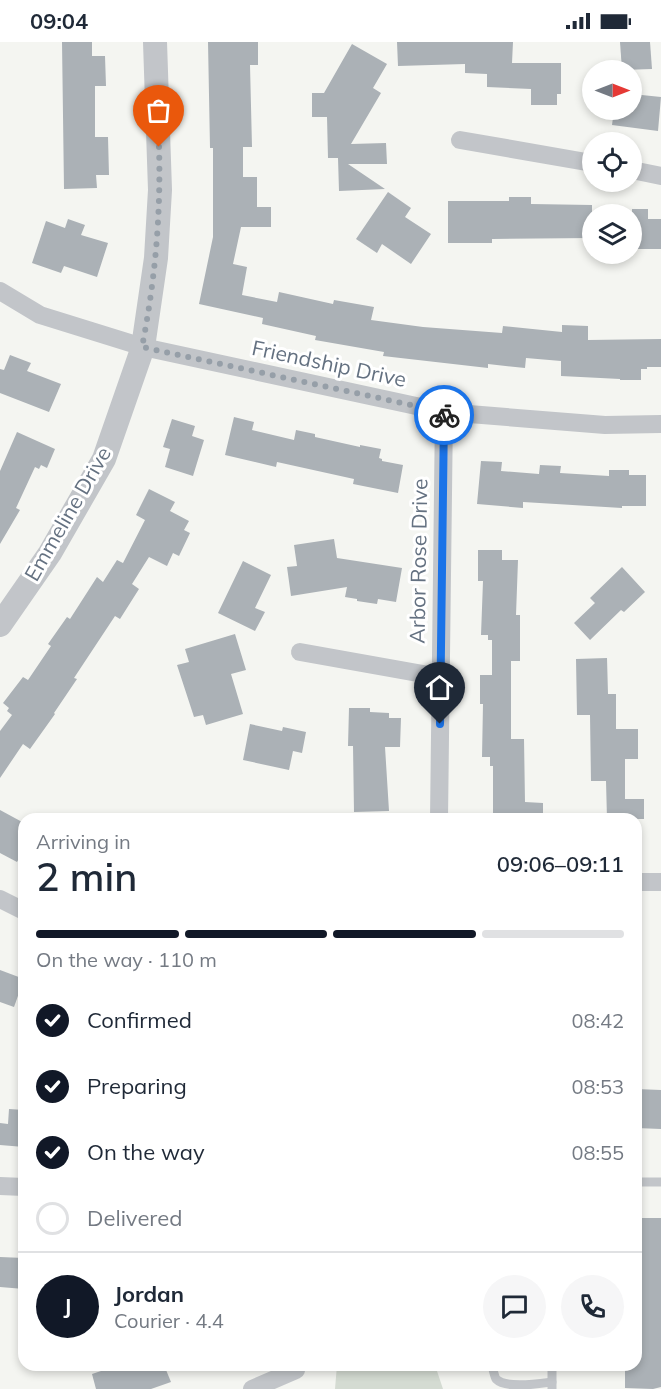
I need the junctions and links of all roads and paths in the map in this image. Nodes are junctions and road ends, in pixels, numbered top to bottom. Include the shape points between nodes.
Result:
1 (155, 42) edge
2 (460, 140) dead end
3 (582, 161) edge
4 (642, 172) edge
5 (661, 176) edge
6 (0, 291) edge
7 (142, 347) junction
8 (444, 412) junction
9 (661, 424) edge
10 (0, 625) edge
11 (300, 652) dead end
12 (440, 677) junction
13 (439, 813) edge
14 (642, 882) edge
15 (661, 882) edge
16 (0, 899) edge
17 (18, 908) edge
18 (642, 1182) edge
19 (661, 1182) edge
20 (0, 1186) edge
21 (18, 1187) edge
22 (294, 1371) edge
23 (494, 1371) edge
24 (552, 1385) edge
25 (252, 1389) edge

1 - 7 street, Emmeline Drive via 160,190 156,258
2 - 3 street
4 - 5 street
6 - 7 street, Friendship Drive via 40,315
7 - 8 street, Friendship Drive
7 - 10 street, Emmeline Drive via 104,459 50,553
8 - 9 street, Friendship Drive via 604,425
8 - 12 street, Arbor Rose Drive
11 - 12 street
12 - 13 street, Arbor Rose Drive
14 - 15 street
16 - 17 street
18 - 19 lane
20 - 21 street
22 - 25 street
23 - 24 lane via 497,1381 505,1387

